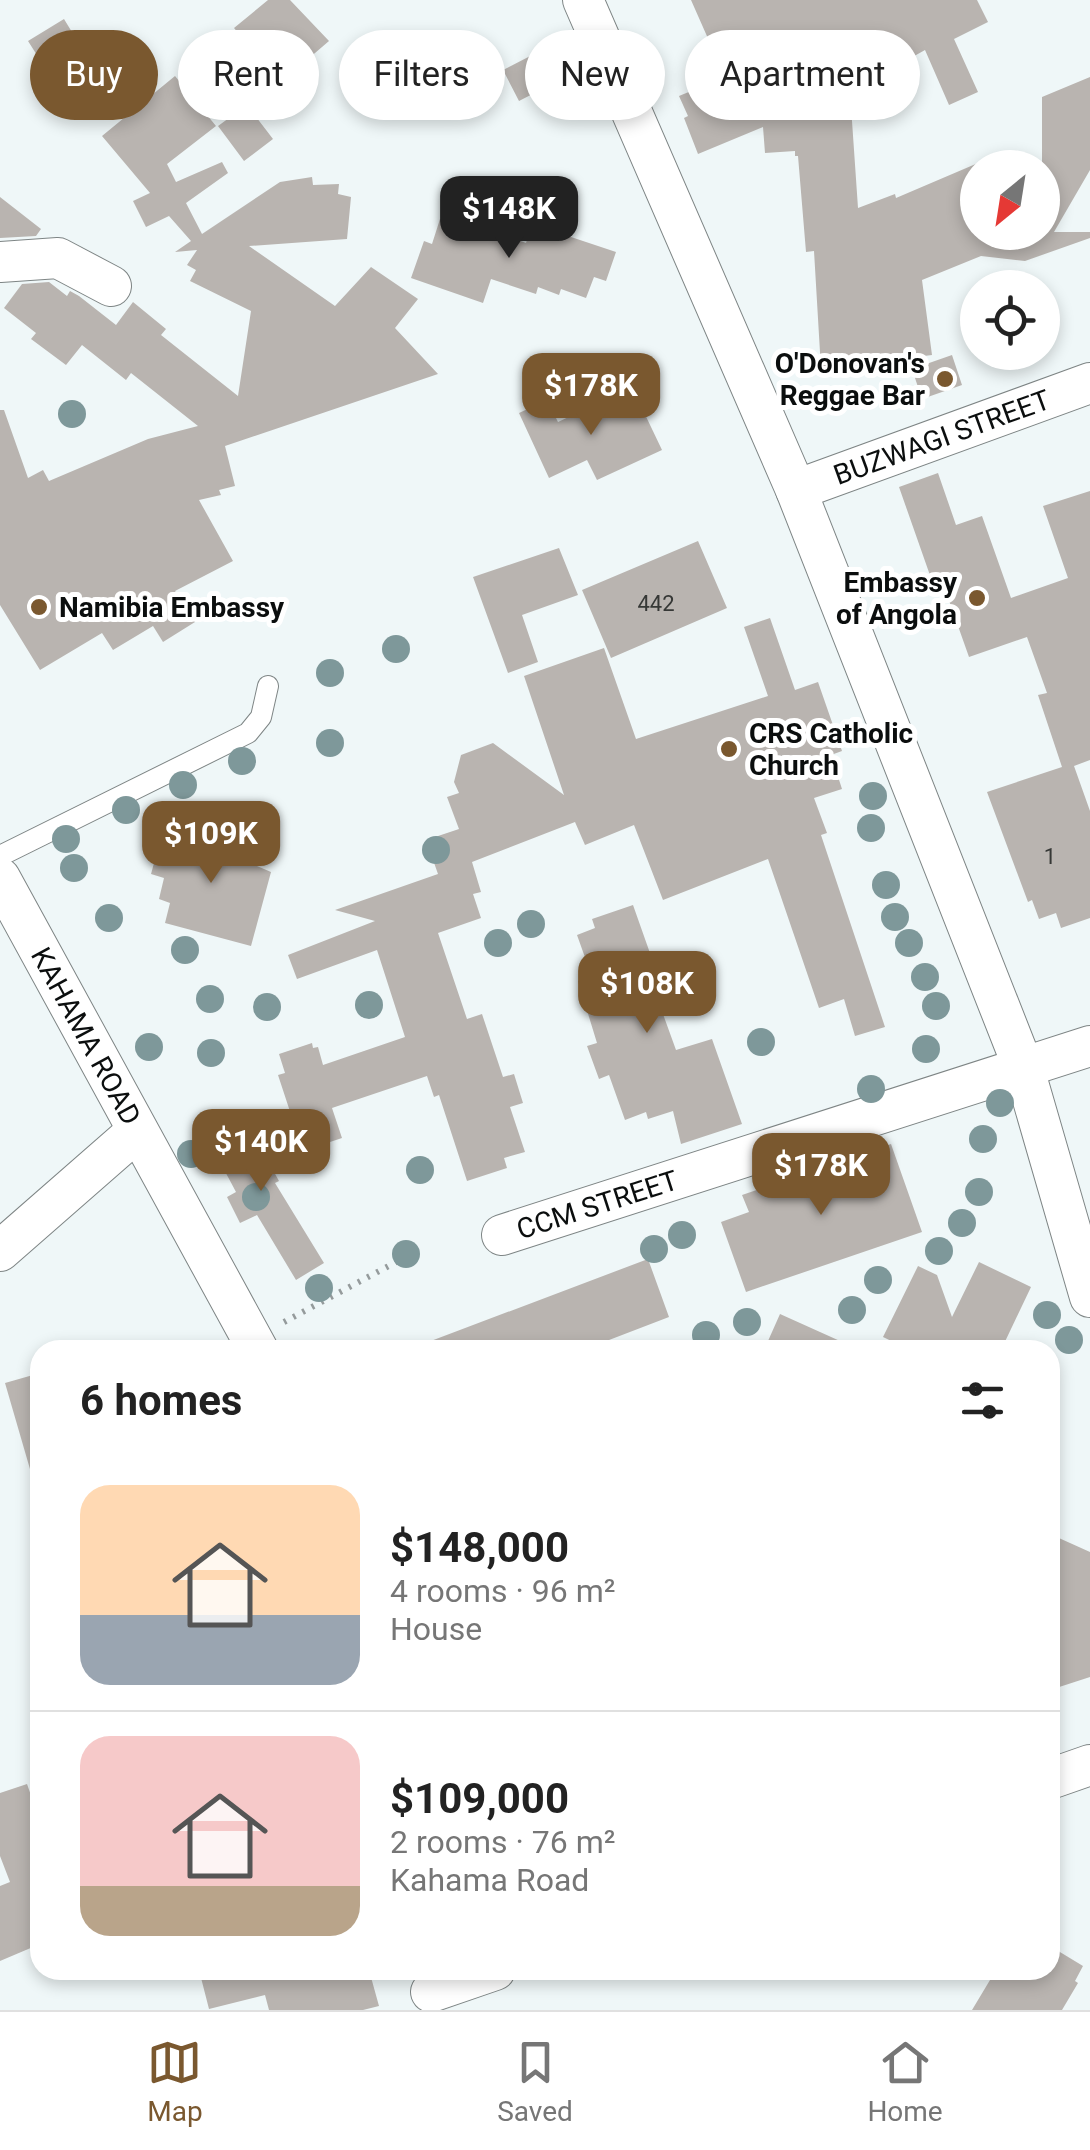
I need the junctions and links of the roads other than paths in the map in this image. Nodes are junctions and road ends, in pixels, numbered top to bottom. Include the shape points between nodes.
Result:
1 (584, 0) edge
2 (0, 262) edge
3 (111, 286) dead end
4 (1090, 383) edge
5 (796, 490) junction
6 (268, 686) dead end
7 (0, 856) edge
8 (0, 878) edge
9 (1090, 1046) edge
10 (1024, 1070) junction
11 (136, 1132) junction
12 (502, 1234) dead end
13 (0, 1251) edge
14 (1090, 1297) edge
15 (254, 1340) edge
16 (1090, 1765) edge
17 (1060, 1776) edge
18 (465, 1980) edge
19 (431, 1991) edge

1 - 5 street
2 - 3 street via 58,258
4 - 5 street, BUZWAGI STREET
5 - 10 street
6 - 7 lane via 261,716 248,733
8 - 11 street, KAHAMA ROAD
9 - 10 street, CCM STREET
10 - 12 street, CCM STREET
10 - 14 street
11 - 13 street
11 - 15 street, KAHAMA ROAD
16 - 17 street
18 - 19 street

